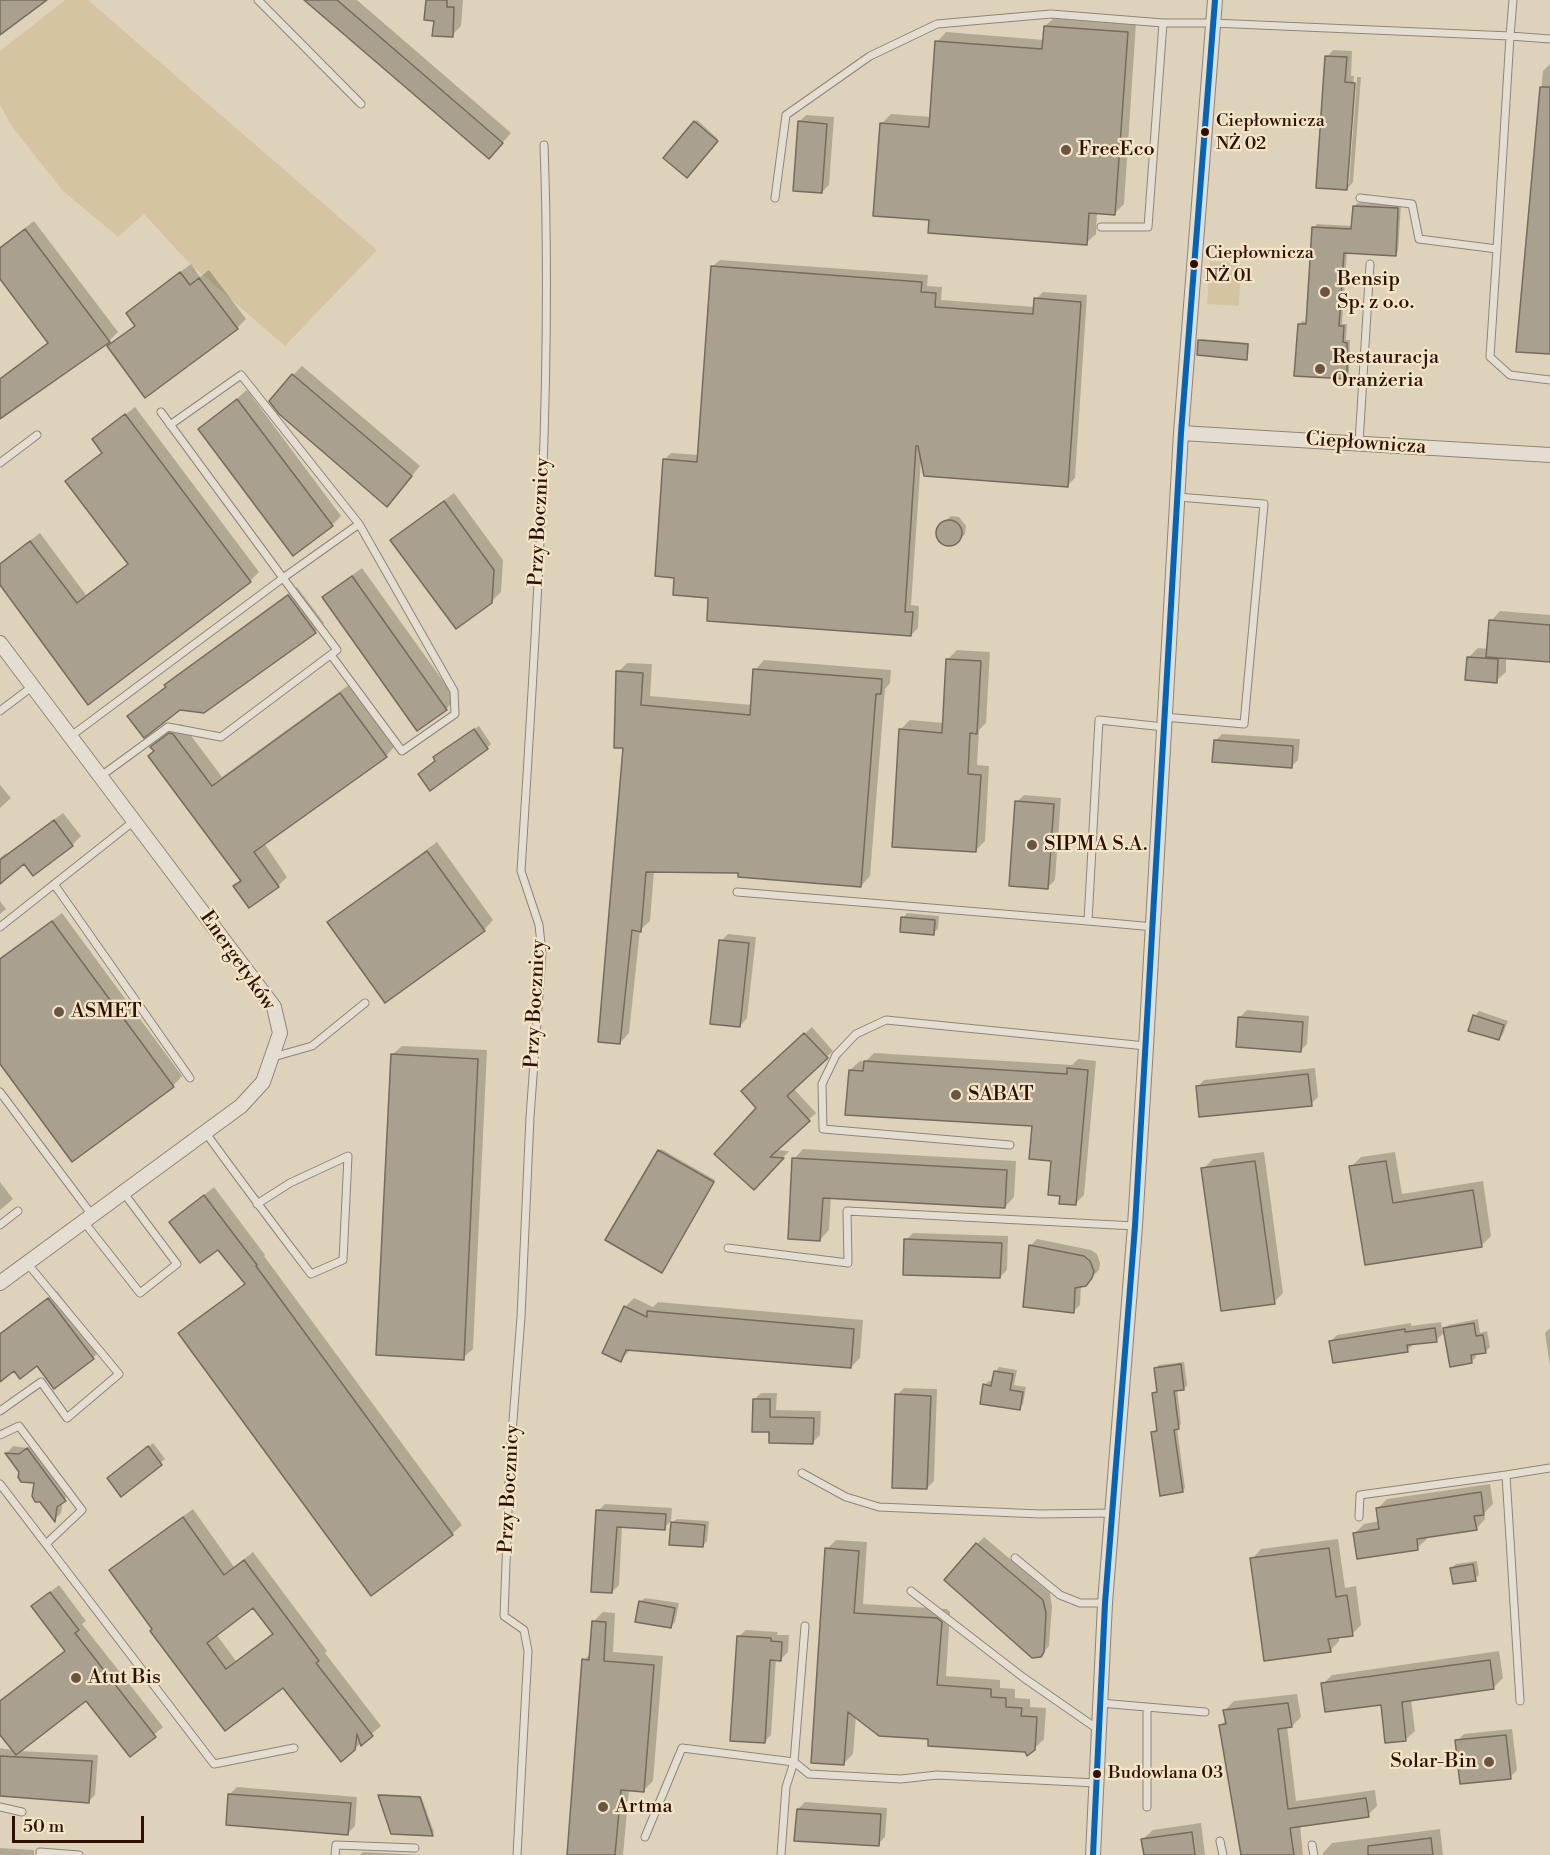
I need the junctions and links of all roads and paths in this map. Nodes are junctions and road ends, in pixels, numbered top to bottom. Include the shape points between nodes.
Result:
1 (258, 0) edge
2 (1215, 0) edge
3 (1514, 0) edge
4 (1163, 22) junction
5 (1213, 23) junction
6 (1510, 36) junction
7 (1550, 39) edge
8 (361, 104) dead end
9 (544, 145) dead end
10 (775, 198) dead end
11 (1360, 198) dead end
12 (1101, 227) dead end
13 (1497, 249) junction
14 (1370, 264) dead end
15 (1550, 380) edge
16 (161, 412) dead end
17 (170, 425) junction
18 (1181, 433) junction
19 (37, 435) dead end
20 (1359, 443) junction
21 (1550, 455) edge
22 (0, 463) edge
23 (1178, 497) junction
24 (359, 524) junction
25 (284, 578) junction
26 (0, 643) edge
27 (331, 655) junction
28 (33, 686) junction
29 (0, 711) edge
30 (1164, 722) junction
31 (71, 736) junction
32 (101, 776) junction
33 (134, 821) junction
34 (54, 884) junction
35 (737, 892) dead end
36 (1088, 921) junction
37 (0, 927) edge
38 (1154, 927) junction
39 (365, 1003) dead end
40 (1146, 1046) junction
41 (272, 1057) junction
42 (190, 1078) dead end
43 (0, 1092) edge
44 (205, 1132) junction
45 (1011, 1145) dead end
46 (123, 1192) junction
47 (257, 1203) junction
48 (18, 1211) dead end
49 (88, 1218) junction
50 (0, 1225) edge
51 (1135, 1226) junction
52 (728, 1248) dead end
53 (27, 1263) junction
54 (0, 1283) edge
55 (0, 1411) edge
56 (0, 1435) edge
57 (1550, 1468) edge
58 (802, 1473) dead end
59 (1506, 1475) junction
60 (0, 1484) edge
61 (1114, 1513) junction
62 (1359, 1517) dead end
63 (46, 1544) junction
64 (1015, 1558) dead end
65 (911, 1591) dead end
66 (1105, 1604) junction
67 (805, 1626) dead end
68 (1520, 1701) dead end
69 (1100, 1703) junction
70 (1147, 1708) junction
71 (1205, 1712) dead end
72 (1099, 1730) junction
73 (294, 1748) dead end
74 (794, 1762) junction
75 (1096, 1783) junction
76 (0, 1807) edge
77 (1147, 1807) dead end
78 (22, 1812) dead end
79 (645, 1837) dead end
80 (1220, 1840) dead end
81 (1312, 1845) dead end
82 (415, 1848) dead end
83 (40, 1855) edge
84 (79, 1855) edge
85 (335, 1855) edge
86 (517, 1855) edge
87 (781, 1855) edge
88 (1093, 1855) edge
89 (1223, 1855) edge
90 (1314, 1855) edge

1 - 8 lane
2 - 5 street
3 - 6 lane
4 - 5 lane
4 - 10 lane via 1051,14 937,24 870,56 786,115
4 - 12 lane via 1148,227
5 - 6 lane
5 - 18 street
6 - 7 lane
6 - 13 lane
9 - 86 lane, Przy Bocznicy via 547,226 544,456 521,871 539,925 542,953 504,1616 524,1630 528,1652
11 - 13 lane via 1412,204 1419,239
13 - 15 lane via 1490,357 1510,375
14 - 20 lane
16 - 17 lane
17 - 24 lane via 241,375
17 - 25 lane
18 - 20 street, Ciepłownicza
18 - 23 street
19 - 22 lane
20 - 21 street, Ciepłownicza
23 - 30 street
23 - 30 lane via 1264,504 1244,724
24 - 25 lane
24 - 27 lane via 454,691 454,714 402,751
25 - 27 lane via 338,650
25 - 31 lane
26 - 28 street, Energetyków
27 - 32 lane via 220,737 168,727
28 - 29 lane
28 - 31 street, Energetyków
30 - 36 lane via 1099,720
30 - 38 street
31 - 32 street, Energetyków
32 - 33 street, Energetyków
33 - 34 lane
33 - 41 street, Energetyków via 274,1007 280,1033
34 - 37 lane
34 - 42 lane
35 - 36 lane
36 - 38 lane
38 - 40 street
39 - 41 lane via 312,1046
40 - 45 lane via 886,1020 856,1034 836,1055 822,1084 823,1129
40 - 51 street
41 - 44 street, Energetyków via 263,1082 241,1106
43 - 49 lane
44 - 46 street, Energetyków
44 - 47 lane
46 - 49 street, Energetyków
46 - 49 lane via 177,1264 140,1293
47 - 47 lane via 311,1274 343,1260 348,1156
48 - 50 lane
49 - 53 street, Energetyków
51 - 52 lane via 847,1211 848,1263
51 - 61 street
53 - 54 street, Energetyków
53 - 55 lane via 119,1374 67,1418 41,1382
56 - 63 lane via 19,1426 82,1510
57 - 59 lane
58 - 61 lane via 846,1497 879,1507
59 - 62 lane via 1360,1496
59 - 68 lane
60 - 63 lane
61 - 66 street
63 - 73 lane via 214,1764
64 - 66 lane via 1060,1595 1080,1603
65 - 72 lane
66 - 69 street
67 - 74 lane
69 - 70 lane
69 - 72 street
70 - 71 lane
70 - 77 lane
72 - 75 street
74 - 75 lane via 809,1774 900,1779 937,1775
74 - 79 lane via 682,1748
74 - 87 lane via 786,1786
75 - 88 street
76 - 78 lane
80 - 89 lane
81 - 90 lane
82 - 85 lane via 336,1845
83 - 84 lane

